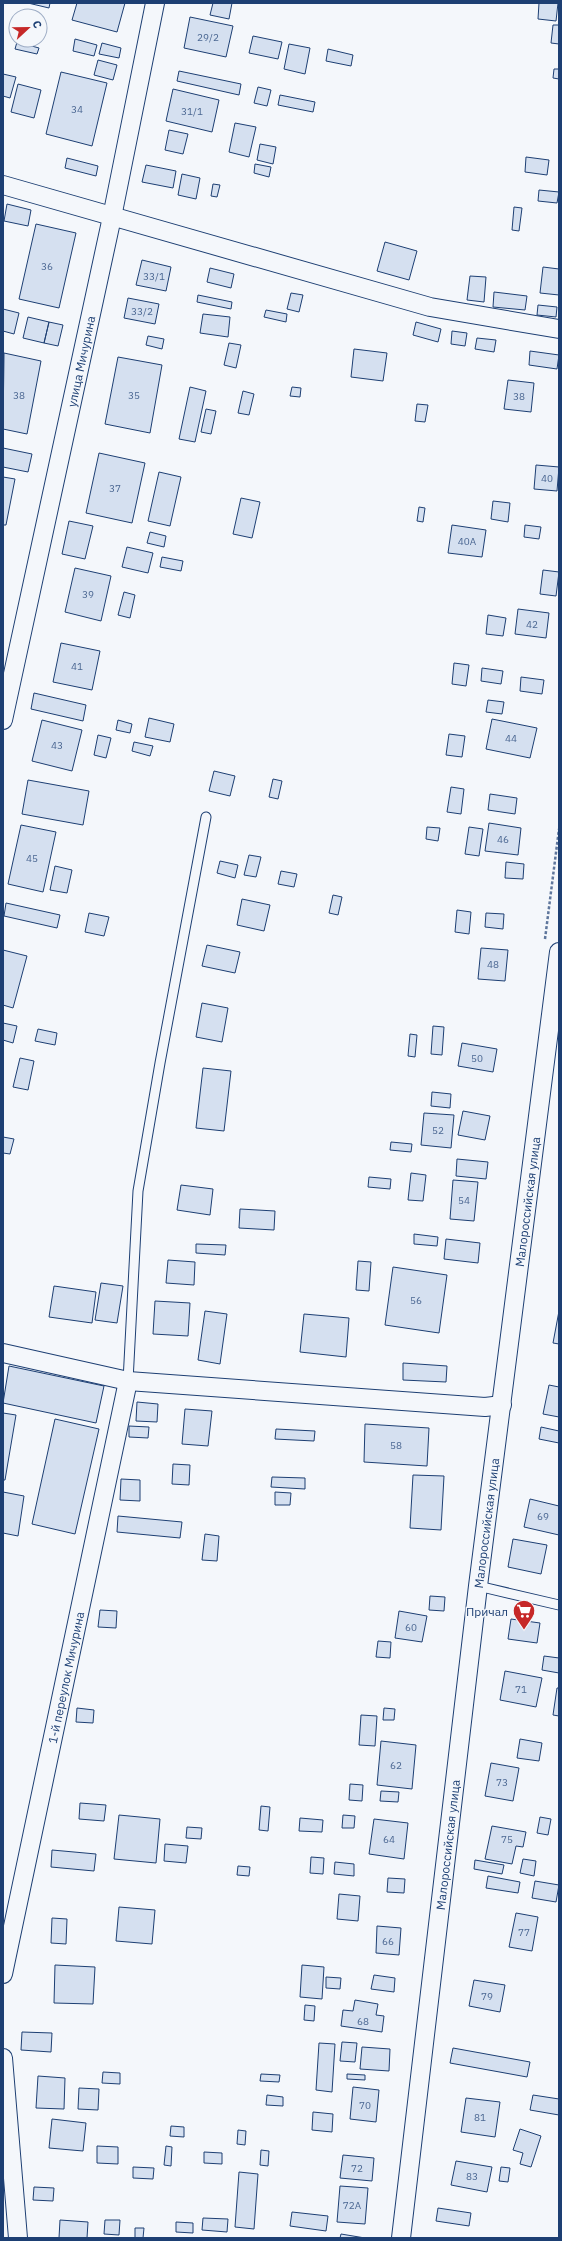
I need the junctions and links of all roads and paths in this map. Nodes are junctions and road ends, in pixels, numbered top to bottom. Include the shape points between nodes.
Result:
1 (155, 3) edge
2 (3, 184) edge
3 (112, 217) junction
4 (559, 329) edge
5 (3, 720) edge
6 (206, 817) dead end
7 (559, 952) edge
8 (3, 1353) edge
9 (128, 1381) junction
10 (502, 1405) junction
11 (478, 1586) junction
12 (559, 1605) edge
13 (3, 1974) edge
14 (3, 2058) edge
15 (18, 2238) edge
16 (401, 2238) edge

1 - 3 street, улица Мичурина
2 - 3 street
3 - 4 street via 430,306
3 - 5 street, улица Мичурина
6 - 9 lane via 138,1191
7 - 10 street, Малороссийская улица
8 - 9 street
9 - 10 street via 485,1407
9 - 13 street, 1-й переулок Мичурина
10 - 11 street, Малороссийская улица
11 - 12 lane
11 - 16 street, Малороссийская улица
14 - 15 street

